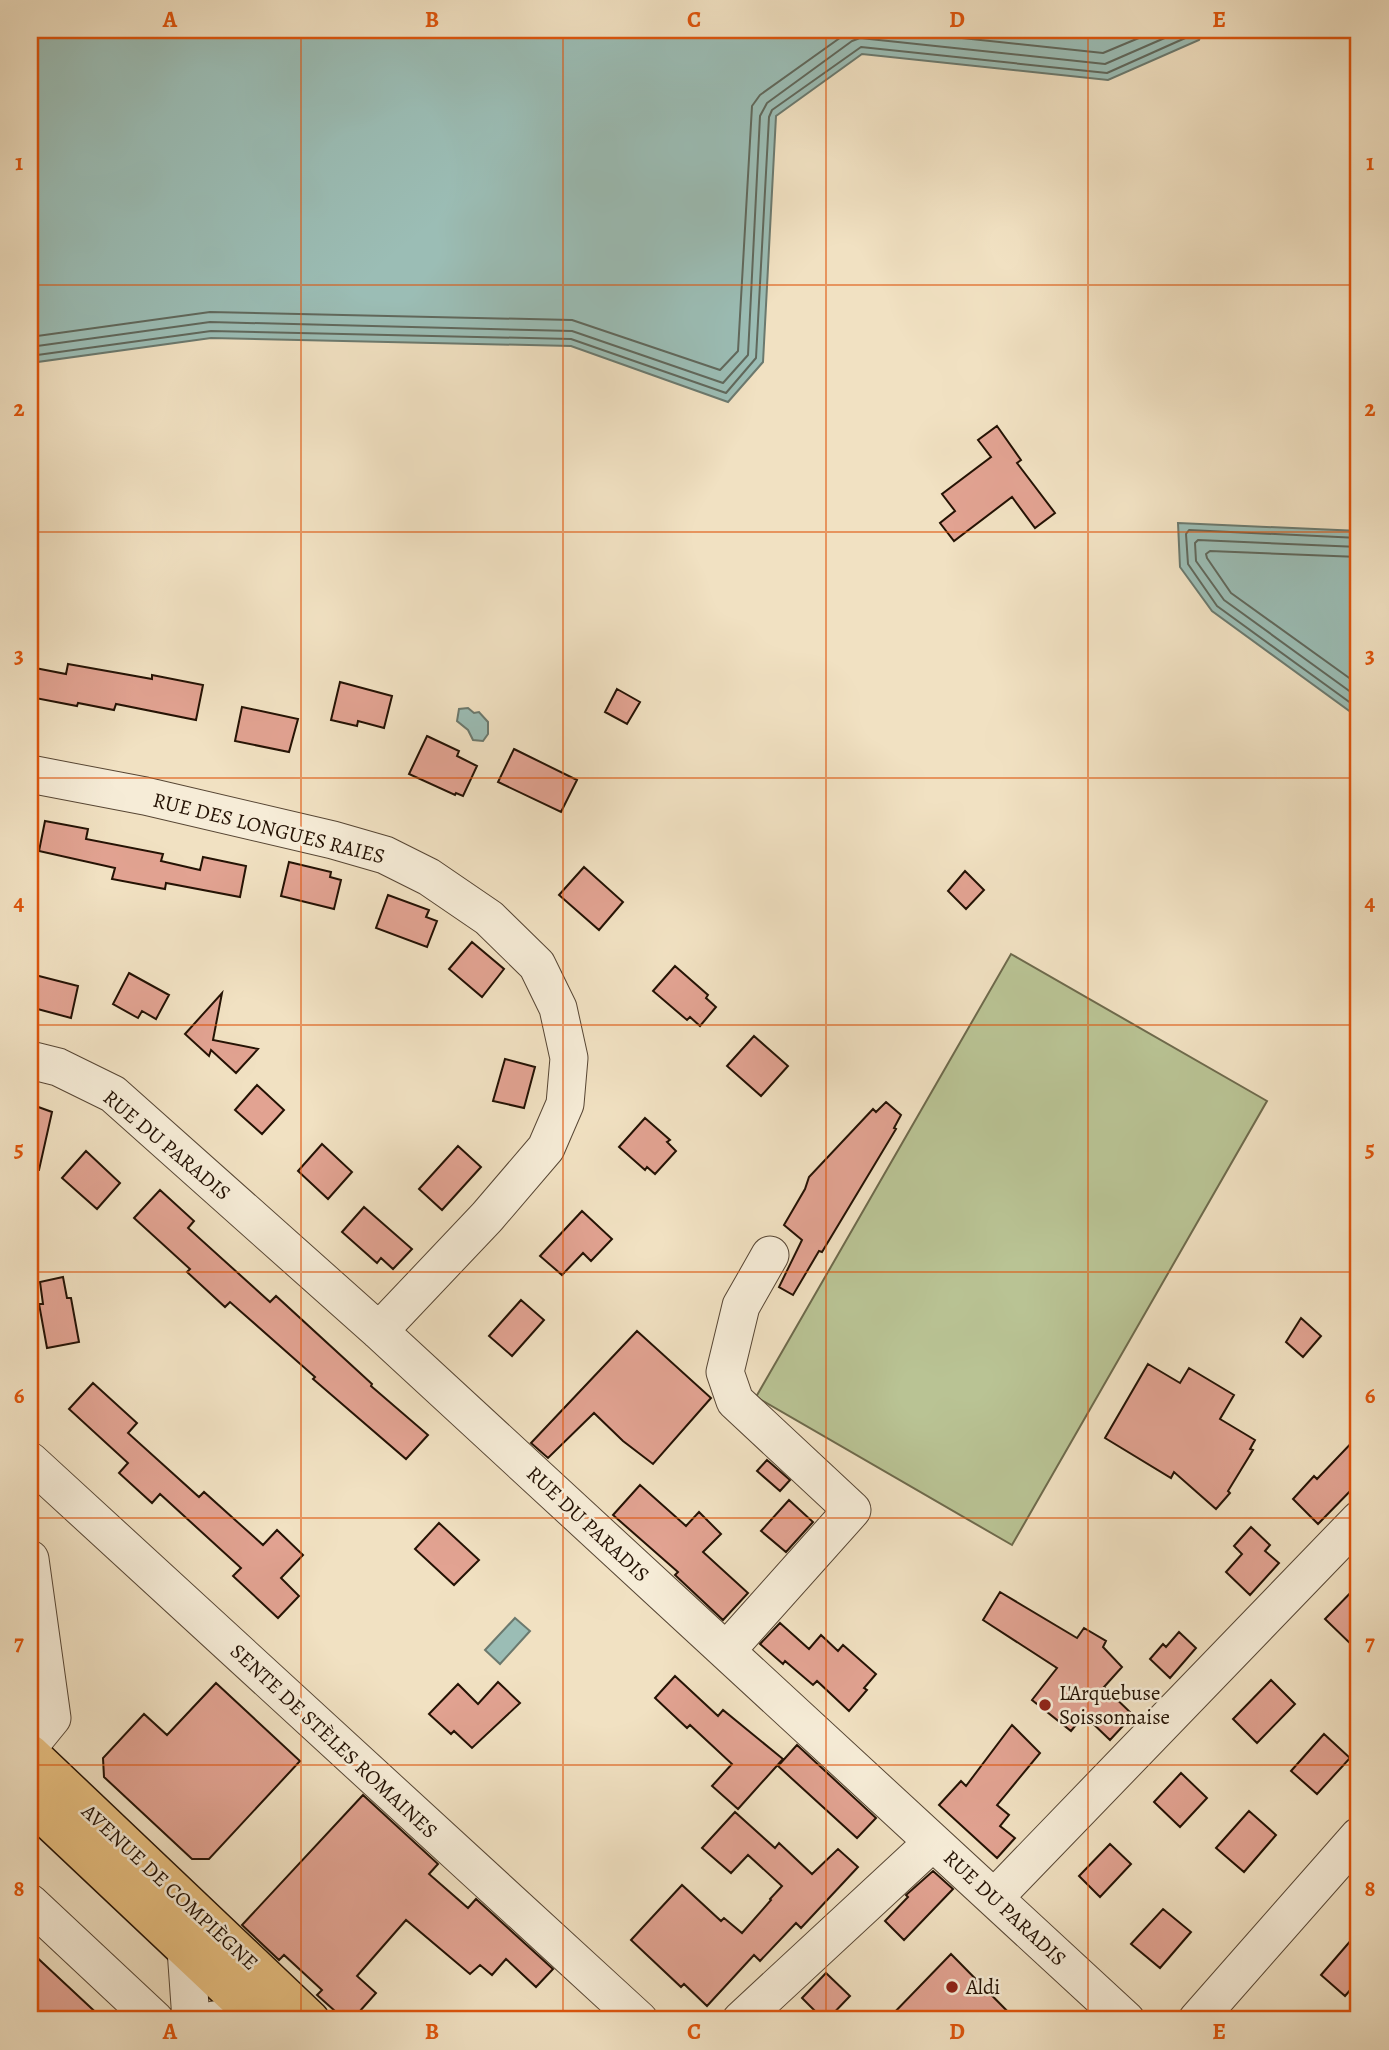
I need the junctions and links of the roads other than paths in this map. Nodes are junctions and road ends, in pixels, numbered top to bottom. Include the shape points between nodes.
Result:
1 (30, 774) edge
2 (30, 1060) edge
3 (770, 1255) dead end
4 (379, 1331) junction
5 (30, 1461) edge
6 (1359, 1520) edge
7 (30, 1559) edge
8 (726, 1651) junction
9 (30, 1745) edge
10 (30, 1754) edge
11 (30, 1802) edge
12 (1359, 1836) edge
13 (933, 1842) junction
14 (994, 1898) junction
15 (30, 1903) edge
16 (186, 1949) junction
17 (237, 1950) junction
18 (260, 2019) edge
19 (155, 2020) edge
20 (191, 2020) edge
21 (214, 2020) edge
22 (310, 2020) edge
23 (639, 2020) edge
24 (741, 2020) edge
25 (1126, 2020) edge
26 (1197, 2020) edge

1 - 4 street, RUE DES LONGUES RAIES via 145,796 385,855 429,877 489,918 537,965 558,1008 569,1058 565,1104 546,1148
2 - 4 street, RUE DU PARADIS via 113,1094
3 - 8 street via 741,1306 725,1372 735,1401 852,1510
4 - 8 street, RUE DU PARADIS
5 - 23 street, SENTE DE STÈLES ROMAINES
6 - 14 street
7 - 9 street via 52,1718
8 - 13 street, RUE DU PARADIS
10 - 17 main road, AVENUE DE COMPIÈGNE
11 - 16 main road, AVENUE DE COMPIÈGNE
12 - 26 street
13 - 14 street, RUE DU PARADIS
13 - 24 street
14 - 25 street, RUE DU PARADIS
15 - 19 street
16 - 18 main road, AVENUE DE COMPIÈGNE
16 - 20 street
17 - 18 street
17 - 22 main road, AVENUE DE COMPIÈGNE
18 - 21 street

